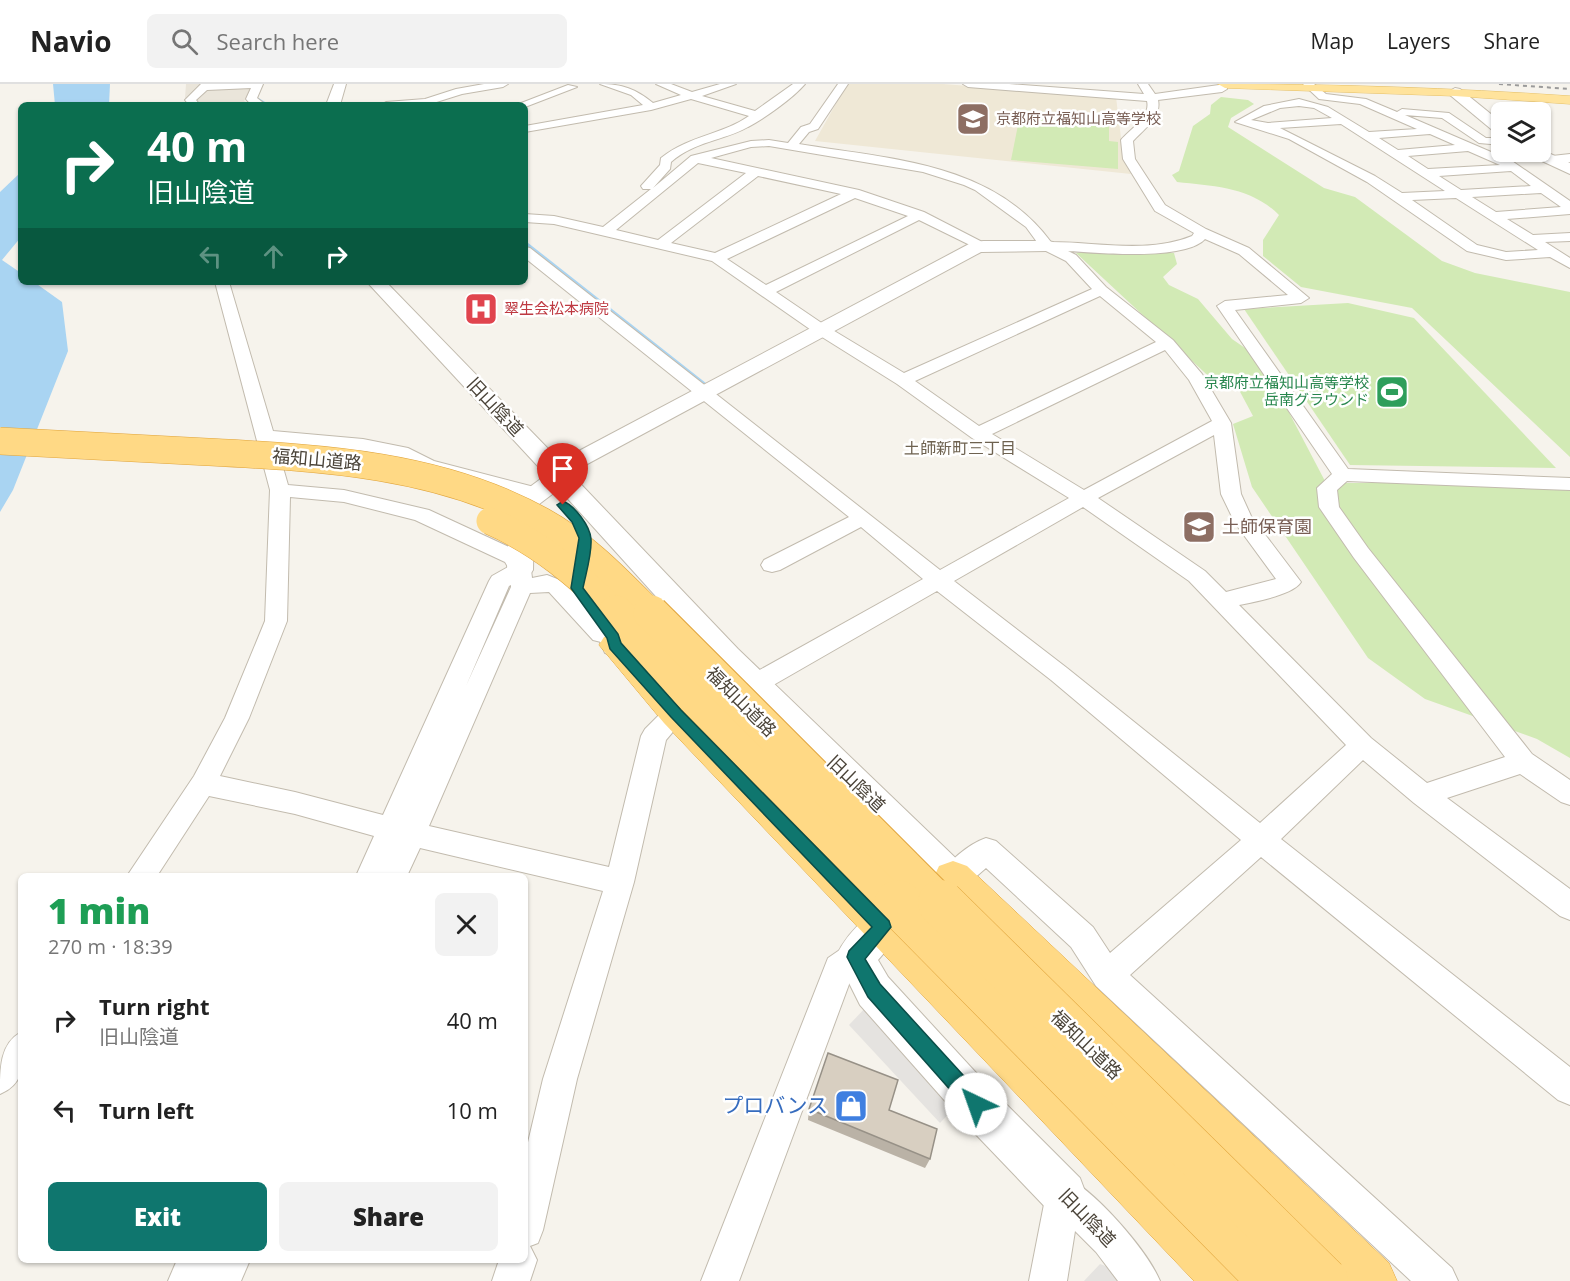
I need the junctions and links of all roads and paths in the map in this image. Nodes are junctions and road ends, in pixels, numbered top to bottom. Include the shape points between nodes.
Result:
1 (258, 84) edge
2 (327, 84) edge
3 (340, 84) edge
4 (503, 84) edge
5 (560, 84) edge
6 (587, 84) edge
7 (605, 84) edge
8 (661, 84) edge
9 (731, 84) edge
10 (800, 84) edge
11 (843, 84) edge
12 (968, 84) edge
13 (1143, 84) edge
14 (1223, 84) edge
15 (1263, 85) edge
16 (1310, 85) edge
17 (206, 86) edge
18 (572, 87) junction
19 (1455, 92) junction
20 (691, 96) junction
21 (1152, 98) junction
22 (1570, 100) edge
23 (395, 101) edge
24 (192, 102) edge
25 (256, 102) edge
26 (321, 102) edge
27 (334, 102) edge
28 (439, 102) edge
29 (528, 103) edge
30 (651, 107) junction
31 (1387, 111) junction
32 (756, 115) junction
33 (1342, 121) junction
34 (1491, 122) edge
35 (1265, 126) junction
36 (528, 128) edge
37 (1430, 130) junction
38 (1315, 135) dead end
39 (1339, 135) dead end
40 (1365, 135) junction
41 (1291, 136) junction
42 (1491, 141) edge
43 (791, 147) junction
44 (1470, 148) junction
45 (825, 152) junction
46 (1394, 154) junction
47 (1570, 158) edge
48 (695, 159) junction
49 (1552, 160) joint
50 (1513, 168) junction
51 (1570, 169) edge
52 (754, 173) junction
53 (1424, 173) junction
54 (789, 180) junction
55 (1544, 189) junction
56 (854, 193) junction
57 (1457, 194) junction
58 (1399, 197) junction
59 (528, 206) edge
60 (1570, 208) edge
61 (919, 215) junction
62 (1491, 216) junction
63 (625, 217) junction
64 (528, 218) edge
65 (554, 220) junction
66 (1201, 232) junction
67 (605, 233) junction
68 (1570, 237) edge
69 (528, 238) edge
70 (1528, 239) junction
71 (659, 246) junction
72 (983, 246) junction
73 (1047, 246) junction
74 (528, 253) edge
75 (1550, 253) junction
76 (717, 258) junction
77 (1570, 264) edge
78 (223, 285) edge
79 (361, 285) edge
80 (379, 285) edge
81 (1101, 290) junction
82 (766, 291) junction
83 (820, 329) junction
84 (1167, 343) junction
85 (903, 380) junction
86 (709, 389) junction
87 (1222, 423) junction
88 (978, 434) junction
89 (264, 436) junction
90 (0, 441) edge
91 (0, 449) edge
92 (1342, 475) junction
93 (1570, 484) edge
94 (547, 486) junction
95 (280, 490) junction
96 (1084, 498) junction
97 (864, 518) junction
98 (772, 565) dead end
99 (514, 579) junction
100 (938, 580) junction
101 (1222, 601) junction
102 (615, 645) junction
103 (755, 684) junction
104 (676, 714) junction
105 (1362, 745) junction
106 (1523, 762) junction
107 (203, 784) junction
108 (1570, 794) edge
109 (1423, 795) junction
110 (401, 831) junction
111 (1261, 840) junction
112 (143, 873) edge
113 (372, 873) edge
114 (394, 873) edge
115 (953, 879) junction
116 (620, 882) junction
117 (1570, 906) edge
118 (883, 927) junction
119 (855, 957) junction
120 (1107, 975) junction
121 (18, 1051) edge
122 (0, 1077) edge
123 (1570, 1088) edge
124 (1064, 1194) junction
125 (528, 1217) edge
126 (196, 1263) edge
127 (230, 1263) edge
128 (517, 1263) edge
129 (187, 1281) edge
130 (222, 1281) edge
131 (511, 1281) edge
132 (720, 1281) edge
133 (1048, 1281) edge
134 (1141, 1281) edge
135 (1230, 1281) edge
136 (1271, 1281) edge
137 (1325, 1281) edge
138 (1371, 1281) edge
139 (1439, 1281) edge

1 - 17 street
1 - 25 street via 251,99
2 - 26 street
3 - 27 street
4 - 28 street via 460,91
5 - 18 street
6 - 18 street
7 - 30 street via 635,93
8 - 20 street
9 - 20 street
10 - 32 street
11 - 43 street via 823,116 813,128 805,129
12 - 21 street
13 - 21 street
14 - 15 main road
14 - 21 street via 1222,89
15 - 16 main road
16 - 19 main road
16 - 31 street via 1323,97 1362,100
17 - 24 street via 190,99
18 - 29 street
19 - 22 main road
19 - 34 street
20 - 30 street
20 - 32 street
21 - 66 street via 1154,107 1148,119 1127,140 1129,159 1160,208
23 - 28 street
30 - 36 street
31 - 37 street
31 - 42 street via 1445,115 1483,141
32 - 63 street via 744,125 677,151 622,212
33 - 35 street
33 - 35 street via 1316,105 1296,104 1274,105 1240,122
33 - 40 street
35 - 41 street
37 - 40 street
37 - 44 street
38 - 41 street
39 - 40 street
40 - 46 street
41 - 58 street
43 - 45 street
43 - 48 street via 751,144
44 - 46 street
44 - 50 street
45 - 54 street
45 - 73 street via 925,169 968,182 1031,224
46 - 53 street
47 - 49 street
48 - 52 street
48 - 63 street
49 - 51 street
50 - 53 street
50 - 55 street
52 - 54 street
52 - 71 street
53 - 57 street
54 - 56 street
55 - 57 street
55 - 60 street
56 - 61 street
56 - 76 street
57 - 58 street
57 - 62 street
58 - 75 street via 1472,248 1506,256
59 - 65 street via 558,217
60 - 62 street
61 - 72 street
61 - 82 street
62 - 70 street
63 - 67 street
64 - 65 street
65 - 67 street
66 - 73 street via 1191,244 1173,247
66 - 92 street via 1244,251 1301,298 1224,306
67 - 71 street
68 - 70 street
69 - 86 street
70 - 75 street
71 - 76 street
72 - 73 street
72 - 83 street
73 - 81 street via 1071,258
74 - 86 street
75 - 77 street
76 - 82 street
78 - 89 street
79 - 94 street
80 - 94 street, 旧山陰道
81 - 84 street
81 - 85 street
82 - 83 street
83 - 85 street
83 - 86 street
84 - 87 street via 1196,378
84 - 88 street
85 - 88 street
86 - 94 street via 570,464
86 - 97 street
87 - 96 street
87 - 101 street via 1231,494 1242,518 1290,582
88 - 96 street
89 - 94 street via 363,445 408,454 427,465
89 - 95 street
90 - 137 highway, 福知山道路, bridge via 369,464 448,482 542,522 591,557 641,603
91 - 136 highway, 福知山道路, bridge via 301,470 366,480 433,496 523,536 617,614 685,688
92 - 93 street
92 - 106 street via 1327,488 1329,507
94 - 99 street via 522,506
94 - 102 street via 577,520 585,538 577,588
94 - 103 street, 旧山陰道 via 657,583
95 - 99 street via 344,496 422,514 513,557
95 - 107 street via 276,621 237,718
96 - 100 street
96 - 101 street via 1197,576
97 - 98 street
97 - 100 street
99 - 102 street via 557,587
99 - 110 street
100 - 103 street
100 - 111 street
101 - 105 street
102 - 104 highway
103 - 115 street, 旧山陰道
104 - 116 street via 654,736
104 - 118 highway
105 - 109 street
105 - 111 street
106 - 108 street
106 - 109 street
107 - 110 street
107 - 112 street
109 - 117 street
110 - 113 street
110 - 114 street
110 - 116 street
111 - 120 street
111 - 123 street
115 - 118 street
115 - 120 street via 986,850 1082,937
115 - 138 highway
116 - 125 street via 560,1079
118 - 119 street
118 - 135 highway
119 - 124 street, 旧山陰道 via 874,991
119 - 132 street via 839,969
120 - 139 street
121 - 122 street
124 - 133 street
124 - 134 street, 旧山陰道 via 1109,1239
126 - 129 street
127 - 130 street
128 - 131 street

